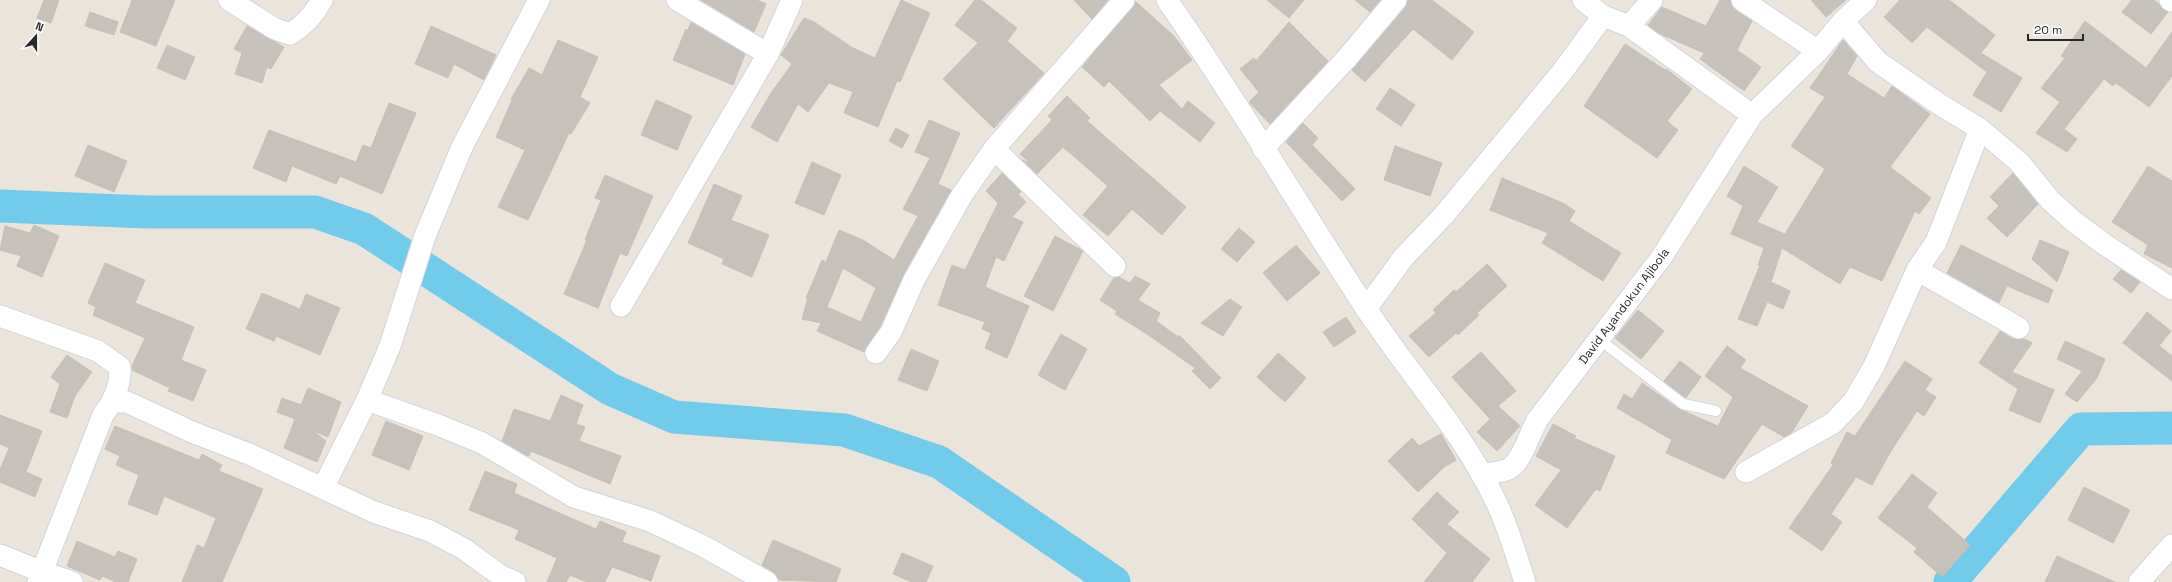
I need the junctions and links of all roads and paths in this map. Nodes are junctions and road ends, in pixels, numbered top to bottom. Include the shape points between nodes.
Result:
1 (229, 0) edge
2 (322, 0) edge
3 (539, 0) edge
4 (677, 0) edge
5 (792, 0) edge
6 (1124, 0) edge
7 (1167, 0) edge
8 (1396, 0) edge
9 (1583, 0) edge
10 (1652, 0) edge
11 (1742, 0) edge
12 (1866, 0) edge
13 (1603, 16) junction
14 (1843, 21) junction
15 (1630, 26) junction
16 (1818, 51) junction
17 (768, 54) junction
18 (1752, 115) junction
19 (1980, 129) junction
20 (994, 149) junction
21 (1263, 149) junction
22 (1116, 266) dead end
23 (1917, 270) junction
24 (2172, 289) edge
25 (621, 306) dead end
26 (1366, 309) junction
27 (0, 316) edge
28 (2019, 328) dead end
29 (1600, 340) junction
30 (876, 353) dead end
31 (367, 400) junction
32 (113, 402) junction
33 (1716, 411) dead end
34 (1746, 472) dead end
35 (1481, 474) junction
36 (324, 488) junction
37 (2172, 545) edge
38 (0, 555) edge
39 (40, 577) edge
40 (72, 582) edge
41 (516, 582) edge
42 (767, 582) edge
43 (1525, 582) edge
44 (2139, 582) edge

1 - 2 street via 275,29 290,34 303,26
3 - 31 street via 462,147 425,236 390,346
4 - 17 street
5 - 17 street
6 - 20 street
7 - 21 street via 1202,50
8 - 21 street via 1348,58
9 - 13 street
10 - 15 street
11 - 16 street
12 - 14 street, David Ayandokun Ajibola
13 - 15 street
13 - 26 street via 1562,72 1449,209 1403,258
14 - 16 street, David Ayandokun Ajibola
14 - 19 street via 1878,62
15 - 18 street
16 - 18 street, David Ayandokun Ajibola
17 - 25 street
18 - 29 street, David Ayandokun Ajibola via 1661,258
19 - 23 street via 1936,242
19 - 24 street via 2018,162 2050,200 2073,221
20 - 22 street
20 - 30 street via 962,195 914,280 891,332
21 - 26 street
23 - 28 street
23 - 34 street via 1874,366 1852,402 1833,423
26 - 35 street via 1426,391
27 - 32 street via 98,351 120,367
29 - 33 lane via 1683,404
29 - 35 street, David Ayandokun Ajibola via 1538,419 1515,465 1506,470
31 - 36 street
31 - 42 street via 482,443 574,497 650,521 703,546
32 - 36 street via 127,402
32 - 39 street via 103,415
35 - 43 street via 1498,505
36 - 41 street via 374,512 430,531 464,549 501,576
37 - 44 street
38 - 39 street
39 - 40 street

